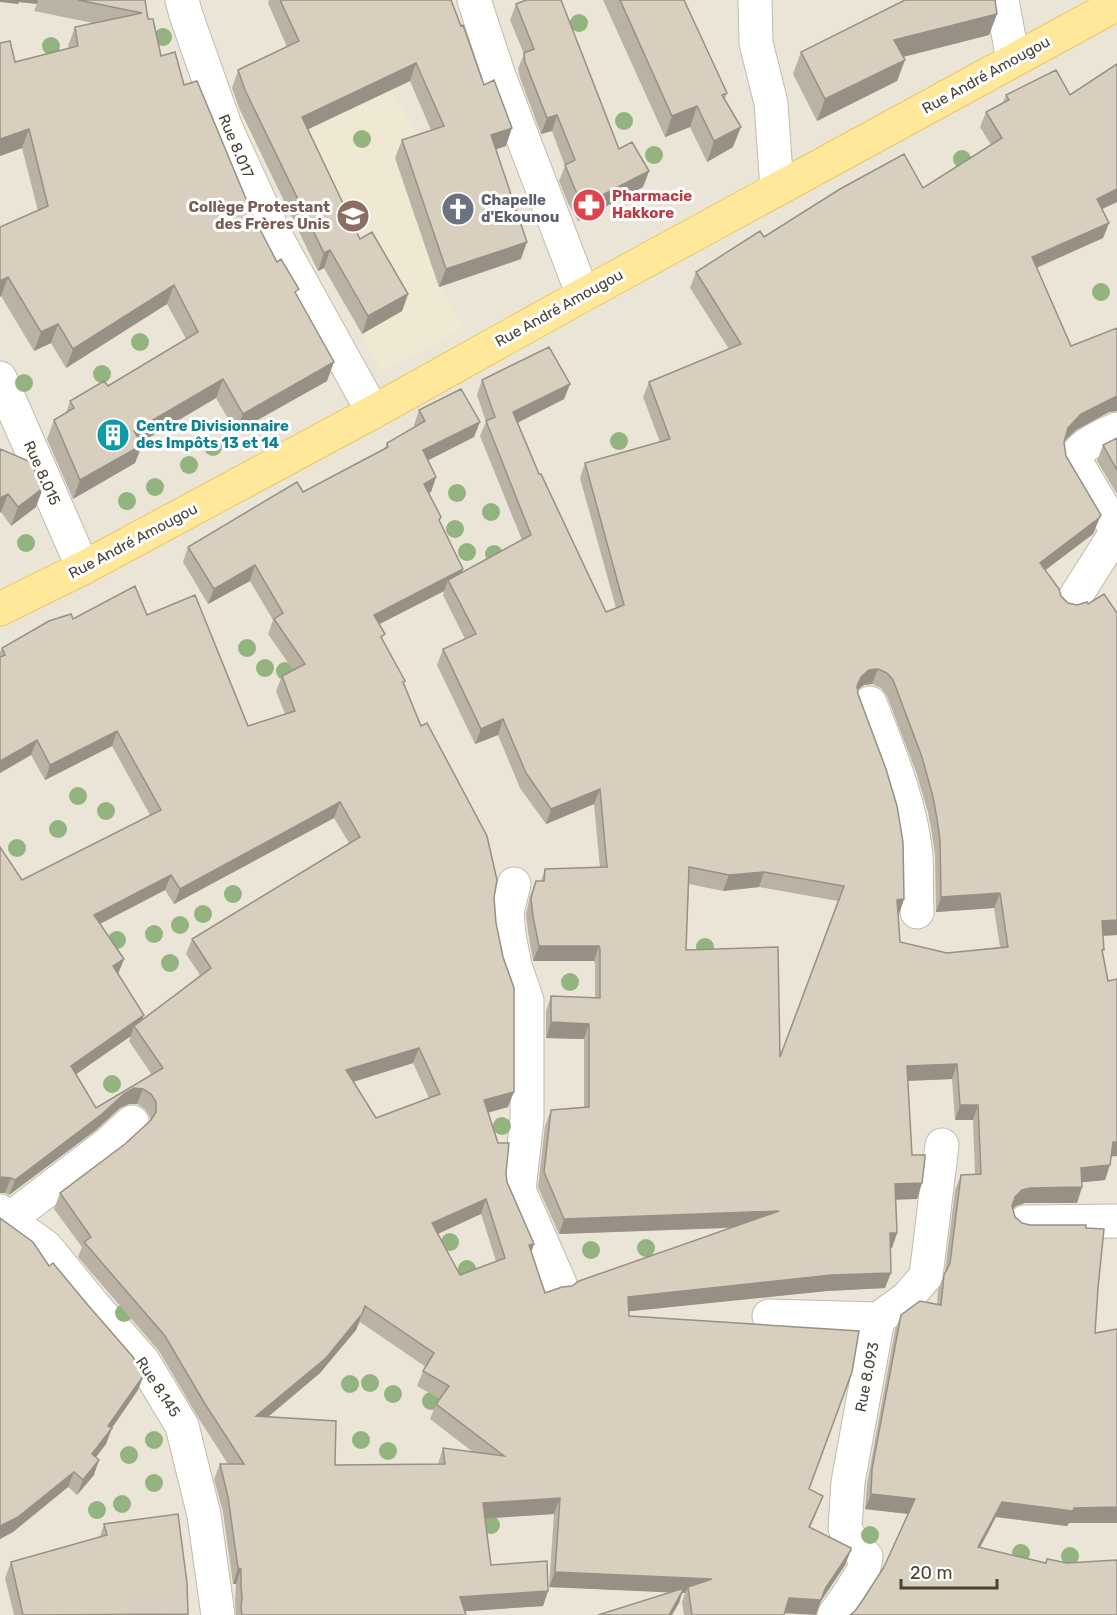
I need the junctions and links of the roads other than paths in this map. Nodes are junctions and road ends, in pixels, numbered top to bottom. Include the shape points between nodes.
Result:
1 (182, 0) edge
2 (474, 0) edge
3 (755, 0) edge
4 (1002, 0) edge
5 (1117, 4) edge
6 (1013, 60) junction
7 (777, 189) junction
8 (583, 295) junction
9 (0, 378) edge
10 (373, 412) junction
11 (1117, 429) edge
12 (1117, 531) edge
13 (83, 567) junction
14 (1072, 602) edge
15 (0, 609) edge
16 (870, 704) dead end
17 (514, 884) dead end
18 (917, 912) dead end
19 (132, 1122) dead end
20 (942, 1145) dead end
21 (4, 1215) edge
22 (1117, 1221) edge
23 (1024, 1222) edge
24 (560, 1284) dead end
25 (769, 1316) dead end
26 (878, 1319) junction
27 (218, 1615) edge
28 (834, 1615) edge

1 - 10 street, Rue 8.017 via 226,128 273,233
2 - 8 street
3 - 7 street via 756,42 771,103
4 - 6 street
5 - 6 main road, Rue André Amougou
6 - 7 main road, Rue André Amougou
7 - 8 main road, Rue André Amougou
8 - 10 main road, Rue André Amougou
9 - 13 street, Rue 8.015
10 - 13 main road, Rue André Amougou
11 - 12 street via 1084,447 1077,457
12 - 14 street
13 - 15 main road, Rue André Amougou
16 - 18 street via 907,808 915,854
17 - 24 street via 507,912 509,935 527,1000 527,1119 519,1190
19 - 21 street via 108,1144
20 - 26 street via 926,1276 908,1298
21 - 27 street, Rue 8.145 via 46,1247 143,1361 182,1426 204,1515
22 - 23 street
25 - 26 street
26 - 28 street, Rue 8.093 via 848,1482 845,1528 866,1557 863,1572

